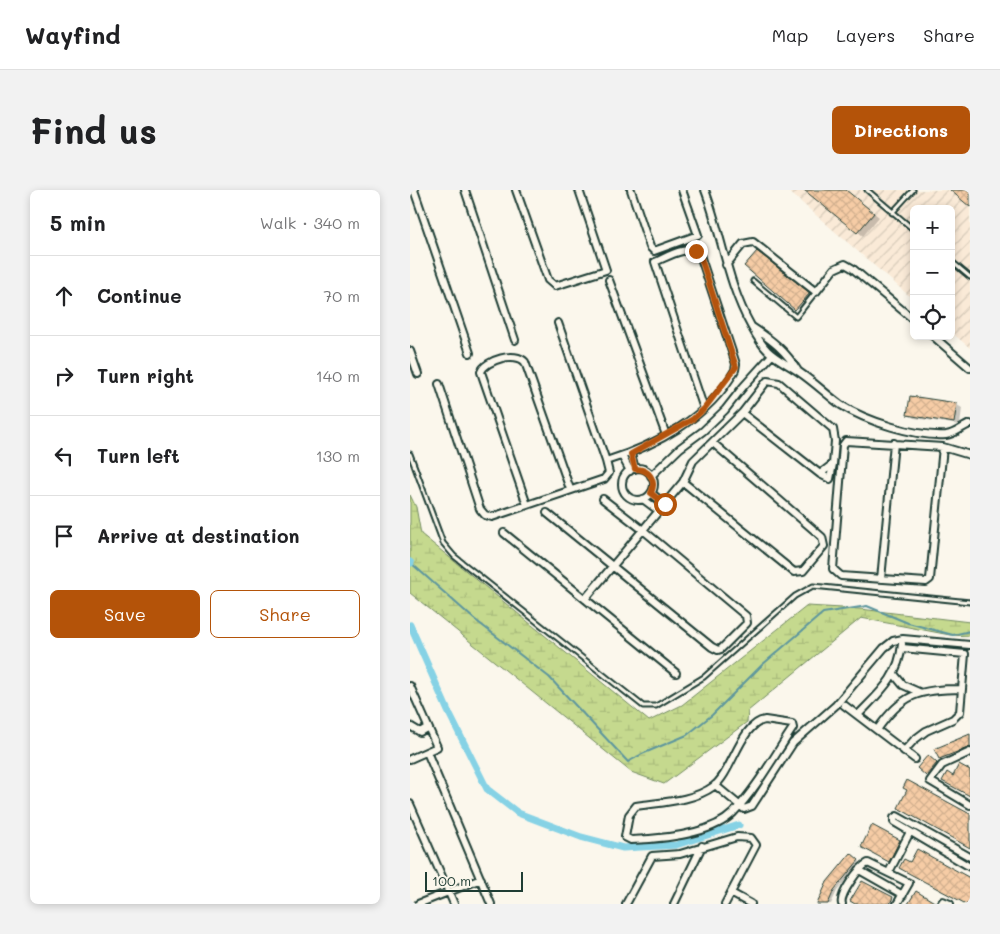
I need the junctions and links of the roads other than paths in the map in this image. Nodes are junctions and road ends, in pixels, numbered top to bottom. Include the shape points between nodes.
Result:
1 (414, 190) edge
2 (465, 190) edge
3 (516, 190) edge
4 (579, 190) edge
5 (631, 190) edge
6 (682, 190) edge
7 (705, 190) edge
8 (867, 190) edge
9 (913, 190) edge
10 (410, 195) edge
11 (892, 213) junction
12 (910, 227) edge
13 (687, 240) junction
14 (661, 249) junction
15 (689, 249) junction
16 (664, 258) junction
17 (955, 264) edge
18 (726, 265) junction
19 (970, 277) edge
20 (610, 280) dead end
21 (752, 281) dead end
22 (816, 292) junction
23 (910, 317) edge
24 (558, 323) dead end
25 (750, 326) junction
26 (515, 340) dead end
27 (938, 340) edge
28 (410, 352) edge
29 (470, 353) dead end
30 (771, 356) junction
31 (970, 368) edge
32 (799, 372) junction
33 (418, 374) dead end
34 (439, 384) dead end
35 (704, 409) junction
36 (742, 413) junction
37 (970, 416) edge
38 (969, 426) edge
39 (666, 435) junction
40 (713, 443) junction
41 (894, 443) junction
42 (943, 447) junction
43 (410, 454) edge
44 (631, 454) junction
45 (970, 455) edge
46 (622, 456) junction
47 (606, 461) junction
48 (633, 470) junction
49 (651, 476) junction
50 (683, 482) junction
51 (570, 490) junction
52 (651, 493) junction
53 (603, 499) dead end
54 (643, 499) junction
55 (665, 504) junction
56 (527, 505) junction
57 (659, 511) junction
58 (547, 513) dead end
59 (643, 530) junction
60 (504, 533) dead end
61 (613, 566) junction
62 (881, 579) junction
63 (585, 599) junction
64 (970, 602) edge
65 (903, 639) junction
66 (970, 645) edge
67 (902, 648) junction
68 (676, 673) dead end
69 (894, 674) junction
70 (410, 686) edge
71 (962, 689) junction
72 (921, 693) junction
73 (844, 704) dead end
74 (858, 716) junction
75 (410, 726) edge
76 (428, 726) junction
77 (877, 730) junction
78 (904, 751) junction
79 (427, 752) junction
80 (970, 752) edge
81 (961, 756) junction
82 (410, 759) edge
83 (915, 759) dead end
84 (970, 761) edge
85 (715, 785) junction
86 (410, 804) edge
87 (970, 805) edge
88 (738, 806) junction
89 (910, 832) junction
90 (702, 846) junction
91 (970, 857) edge
92 (970, 867) edge
93 (859, 870) junction
94 (889, 872) junction
95 (481, 879) junction
96 (449, 892) junction
97 (731, 893) junction
98 (903, 895) junction
99 (418, 904) edge
100 (454, 904) edge
101 (492, 904) edge
102 (626, 904) edge
103 (674, 904) edge
104 (725, 904) edge
105 (751, 904) edge
106 (842, 904) edge
107 (897, 904) edge
108 (941, 904) edge
109 (950, 904) edge

1 - 10 street
1 - 29 street
2 - 26 street
3 - 4 street via 548,280 554,286 606,270
5 - 14 street via 650,247 654,251
6 - 13 street via 698,235
7 - 18 street
8 - 11 lane
9 - 11 lane
11 - 12 lane
13 - 14 street
13 - 15 street
14 - 16 street
15 - 16 street
15 - 35 street via 700,255 736,364 733,373
16 - 35 street via 655,262
17 - 19 lane
18 - 22 street via 743,244 753,242
18 - 25 street
20 - 39 street
21 - 22 lane via 796,317
22 - 23 street via 834,269 845,264
24 - 47 street
25 - 30 street
25 - 32 street via 789,355
27 - 31 street
28 - 33 street
30 - 32 street
30 - 49 street via 725,410
32 - 38 street via 842,405 881,423 946,435
34 - 56 street via 482,512 492,517
35 - 39 street
36 - 36 street via 820,474 833,464 833,429 777,382 770,380 764,383
36 - 40 street
37 - 38 street
39 - 44 street
40 - 50 street via 693,461
40 - 50 street via 822,537 824,546 803,571 794,572
41 - 42 street
41 - 62 street
41 - 62 street via 851,440 843,445 834,571 841,576
42 - 45 street
42 - 62 street via 930,579 926,582
43 - 64 lane via 443,543 454,556 643,706 656,706 704,678 795,596 813,586
44 - 46 street
44 - 48 street
46 - 47 street
46 - 48 street
47 - 51 street via 606,478
48 - 49 street via 644,470
48 - 54 street via 623,478 625,493 633,499
49 - 52 street via 654,484
50 - 55 street
51 - 56 street
51 - 56 street via 525,362 519,356 511,356 486,365 481,372
52 - 54 street
52 - 55 street
53 - 59 street
54 - 57 street
55 - 57 street
57 - 59 street
58 - 61 street
59 - 61 street
59 - 61 street via 746,616 748,623 722,649 716,650
60 - 63 street
61 - 63 street
63 - 68 street
65 - 66 street
65 - 67 street
65 - 88 street via 884,648 827,714 799,736 752,806 748,809
67 - 69 street
67 - 71 street via 966,654
69 - 72 street via 904,685
69 - 74 street
70 - 76 street
71 - 72 street
71 - 78 street via 962,708 958,715 926,731
72 - 77 street via 894,706
73 - 74 street
74 - 77 street
75 - 76 street via 420,732
76 - 79 street via 437,747
77 - 78 street
78 - 83 street
79 - 82 street
79 - 95 street
80 - 81 street
81 - 84 street
81 - 87 street via 940,767 930,781
85 - 88 street
85 - 88 street via 760,720 792,724 754,787
85 - 88 street via 684,799 636,806 630,815 625,837 631,840 681,835 714,825
86 - 96 street
89 - 91 street via 894,822 895,816
89 - 92 street
89 - 94 street
90 - 97 street via 738,836 755,842
90 - 102 street via 680,854 652,856
90 - 103 street
93 - 94 street via 870,863
93 - 98 street
93 - 106 street via 842,898
94 - 98 street via 909,883
95 - 96 street
95 - 101 street
96 - 99 street
96 - 100 street
97 - 104 street
97 - 105 street
98 - 107 street
108 - 109 street via 943,901

